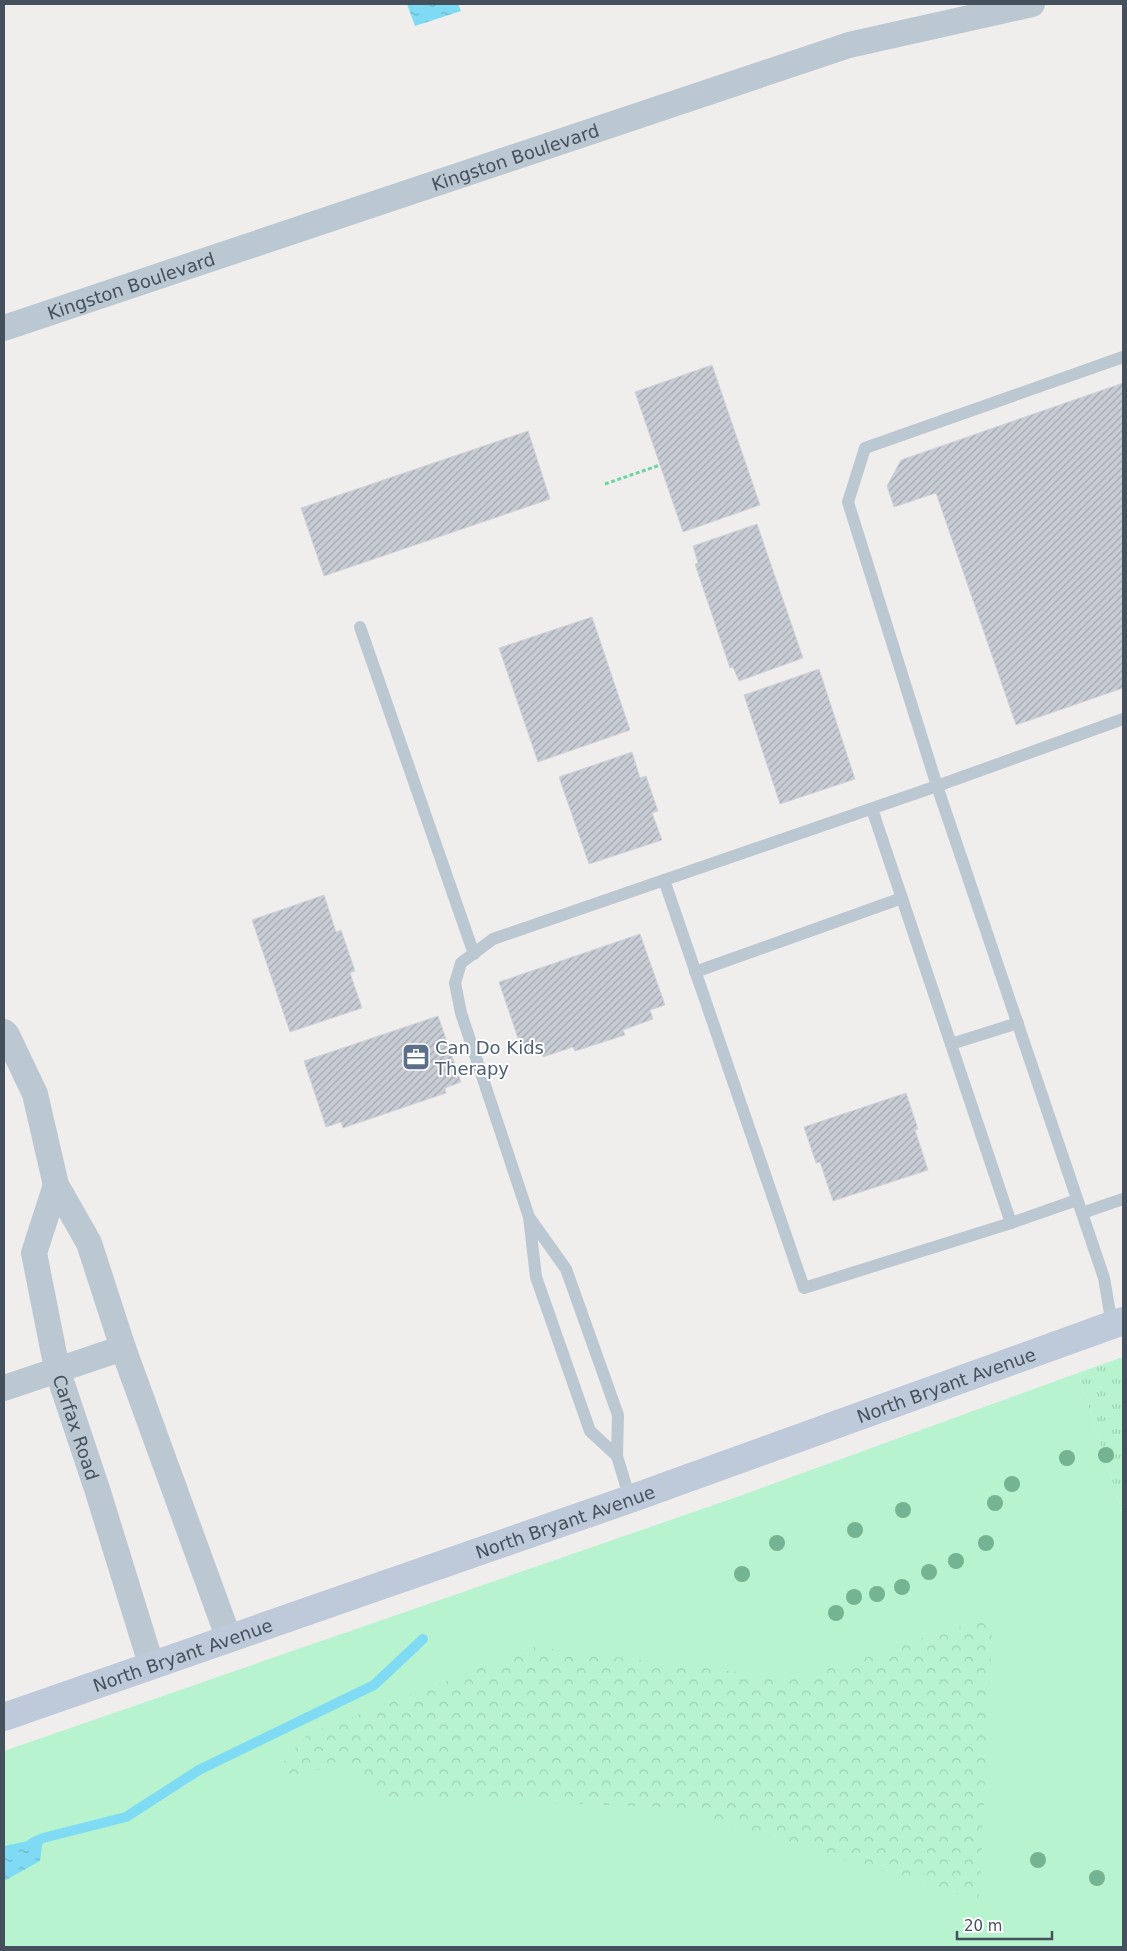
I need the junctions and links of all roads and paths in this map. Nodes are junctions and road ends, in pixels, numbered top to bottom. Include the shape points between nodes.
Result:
1 (1032, 4) edge
2 (4, 328) edge
3 (1123, 357) edge
4 (660, 465) dead end
5 (605, 484) dead end
6 (360, 627) dead end
7 (1123, 719) edge
8 (937, 786) junction
9 (872, 809) junction
10 (664, 880) junction
11 (902, 898) junction
12 (474, 954) junction
13 (695, 972) junction
14 (1018, 1023) junction
15 (4, 1032) edge
16 (951, 1044) junction
17 (56, 1185) junction
18 (1123, 1199) edge
19 (1077, 1200) junction
20 (1082, 1213) junction
21 (528, 1217) junction
22 (1011, 1223) junction
23 (1118, 1323) edge
24 (123, 1348) junction
25 (57, 1369) junction
26 (4, 1388) edge
27 (617, 1456) junction
28 (630, 1499) junction
29 (229, 1639) junction
30 (153, 1666) junction
31 (4, 1717) edge

1 - 2 street, Kingston Boulevard via 849,45
3 - 8 lane via 865,448 848,502
4 - 5 path
6 - 12 lane
7 - 8 lane
8 - 9 lane
8 - 14 lane
9 - 10 lane
9 - 11 lane
10 - 12 lane via 493,939
10 - 13 lane
11 - 13 lane
11 - 16 lane
12 - 21 lane via 461,964 456,991
13 - 22 lane via 804,1288
14 - 16 lane
14 - 19 lane
15 - 17 street via 35,1094
16 - 22 lane
17 - 24 street via 89,1243
17 - 25 street, Carfax Road via 34,1253
18 - 20 lane
19 - 20 lane
19 - 22 lane
20 - 23 lane
21 - 27 lane via 536,1277 590,1430
21 - 27 lane via 566,1268 618,1415
23 - 28 main road, North Bryant Avenue
24 - 25 street
24 - 29 street
25 - 26 street
25 - 30 street, Carfax Road
27 - 28 lane
28 - 29 main road, North Bryant Avenue
29 - 30 main road, North Bryant Avenue
30 - 31 main road, North Bryant Avenue

